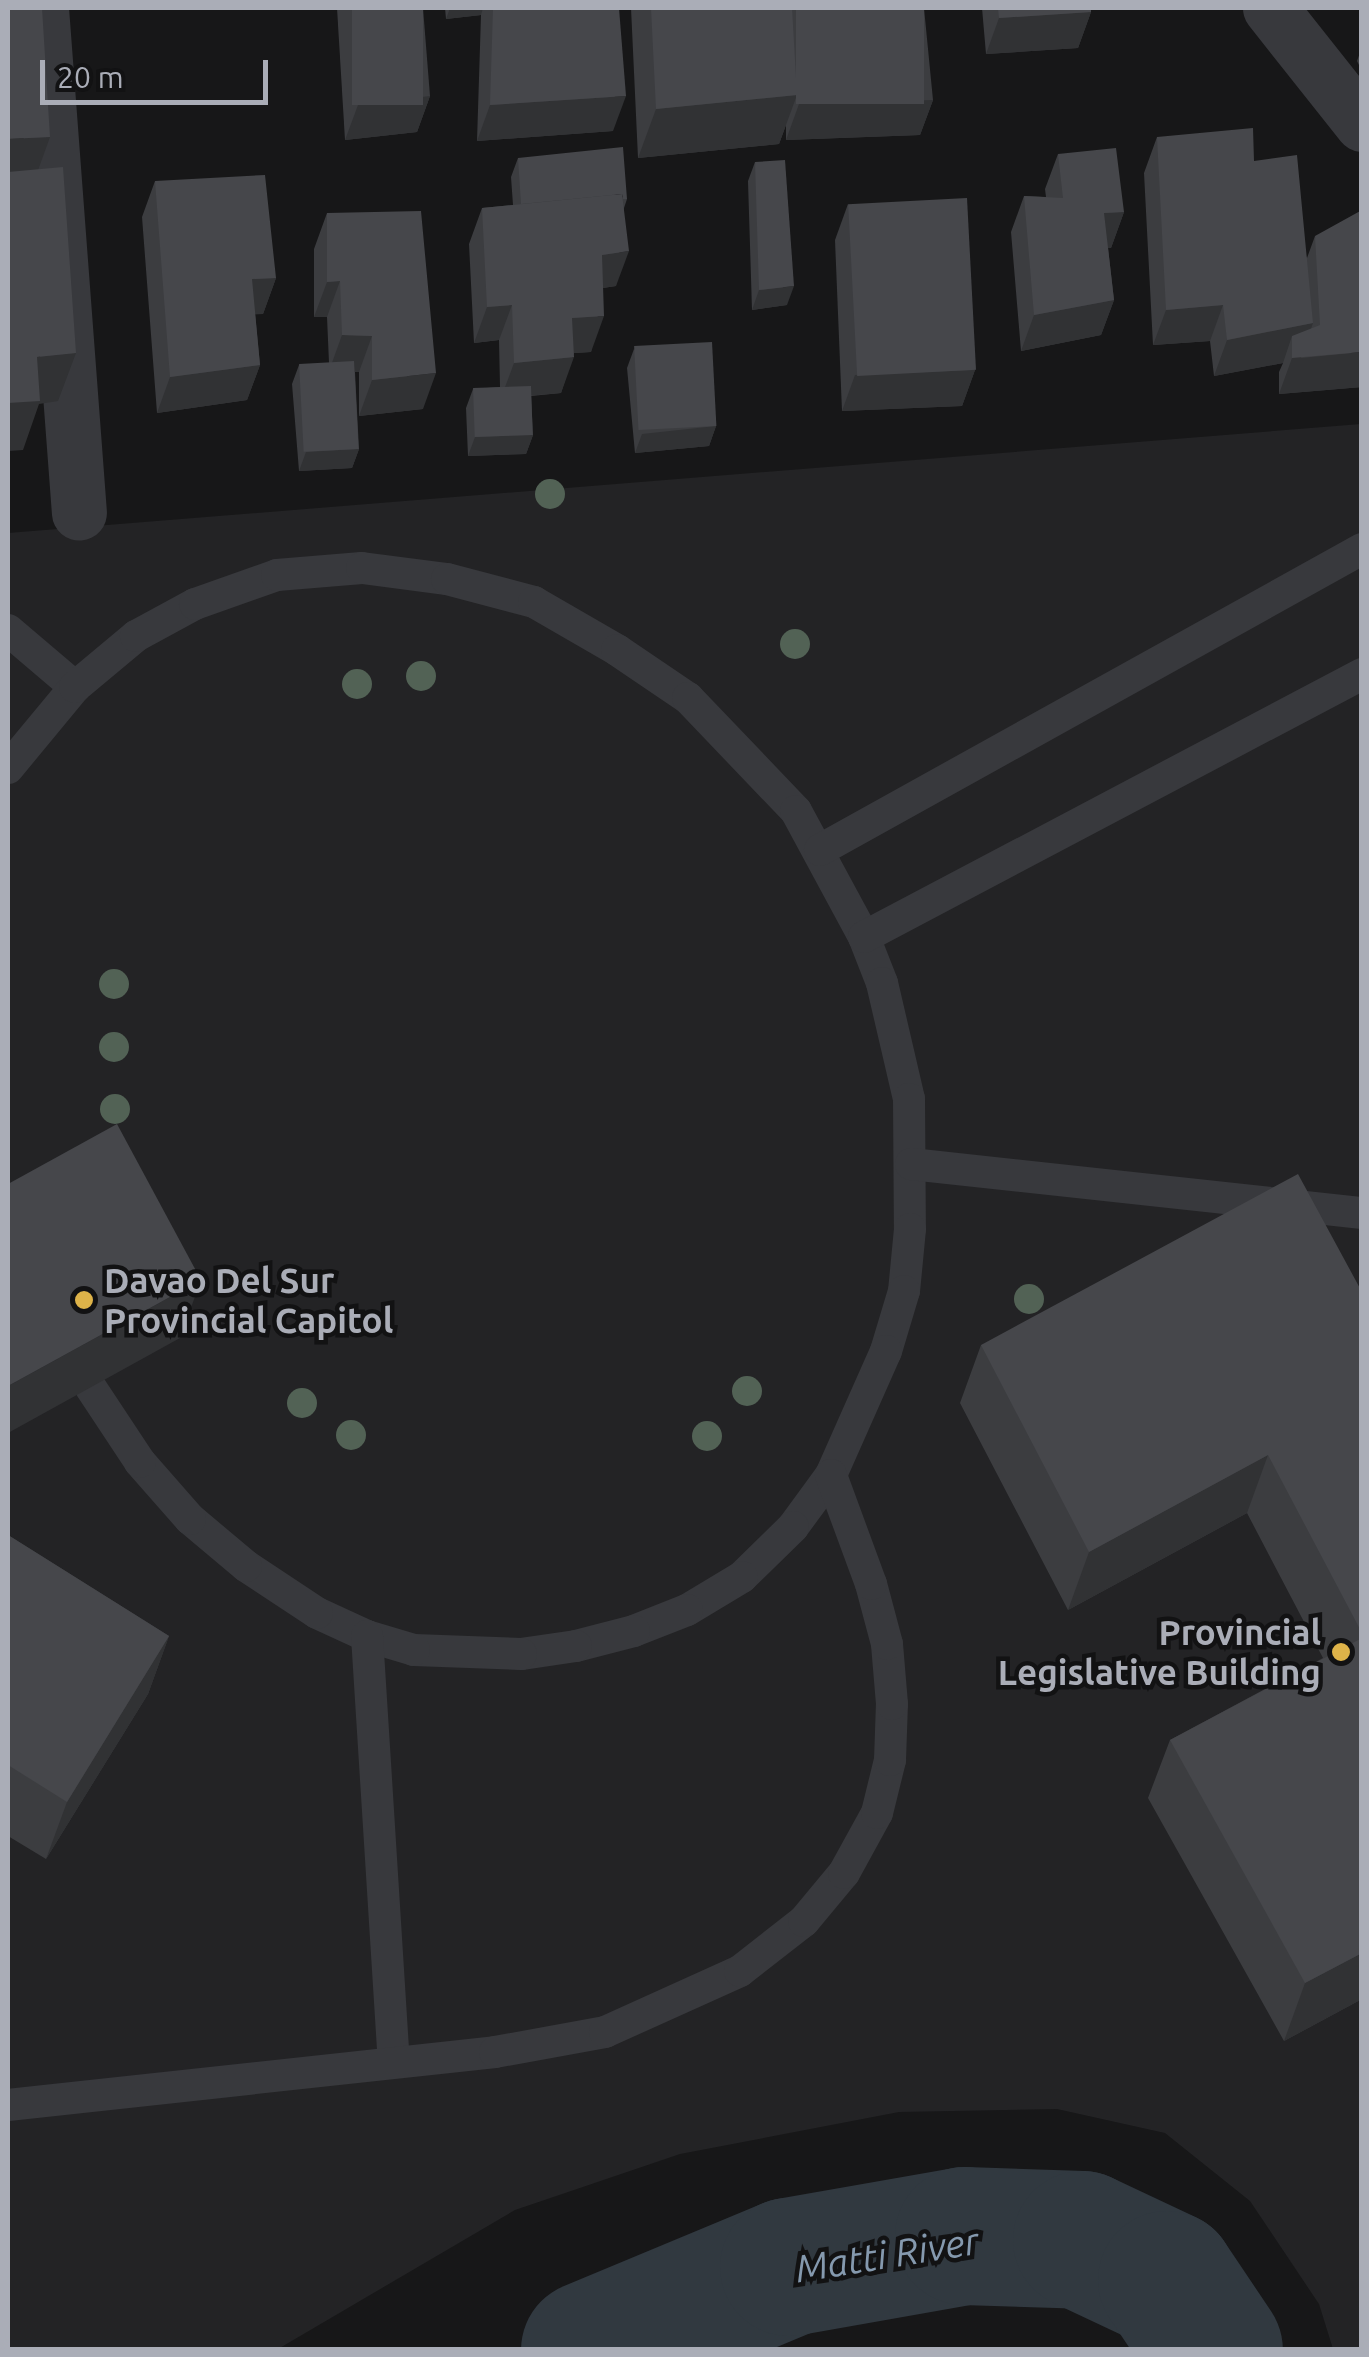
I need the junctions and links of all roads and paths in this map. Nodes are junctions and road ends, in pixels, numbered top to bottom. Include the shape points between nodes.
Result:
1 (41, 8) edge
2 (1270, 8) edge
3 (1362, 124) edge
4 (79, 513) dead end
5 (1362, 550) edge
6 (8, 630) edge
7 (1362, 674) edge
8 (76, 687) junction
9 (8, 768) edge
10 (820, 850) junction
11 (864, 937) junction
12 (911, 1164) junction
13 (1362, 1213) edge
14 (91, 1388) edge
15 (831, 1475) junction
16 (368, 1636) junction
17 (394, 2062) junction
18 (8, 2104) edge

1 - 4 street
2 - 3 street
5 - 10 lane
6 - 8 lane
7 - 11 lane
8 - 9 lane
8 - 10 lane via 136,636 195,604 276,576 362,568 447,579 534,602 688,698 796,811
10 - 11 lane
11 - 12 lane via 899,1042
12 - 13 lane
12 - 15 lane via 904,1291 886,1351
14 - 16 lane via 140,1462 190,1519 317,1613
15 - 16 lane via 794,1528 742,1577 687,1610 634,1630 521,1654 414,1650
15 - 17 lane via 887,1644 892,1704 890,1760 877,1813 844,1873 804,1920 740,1971 605,2032
16 - 17 lane
17 - 18 lane

